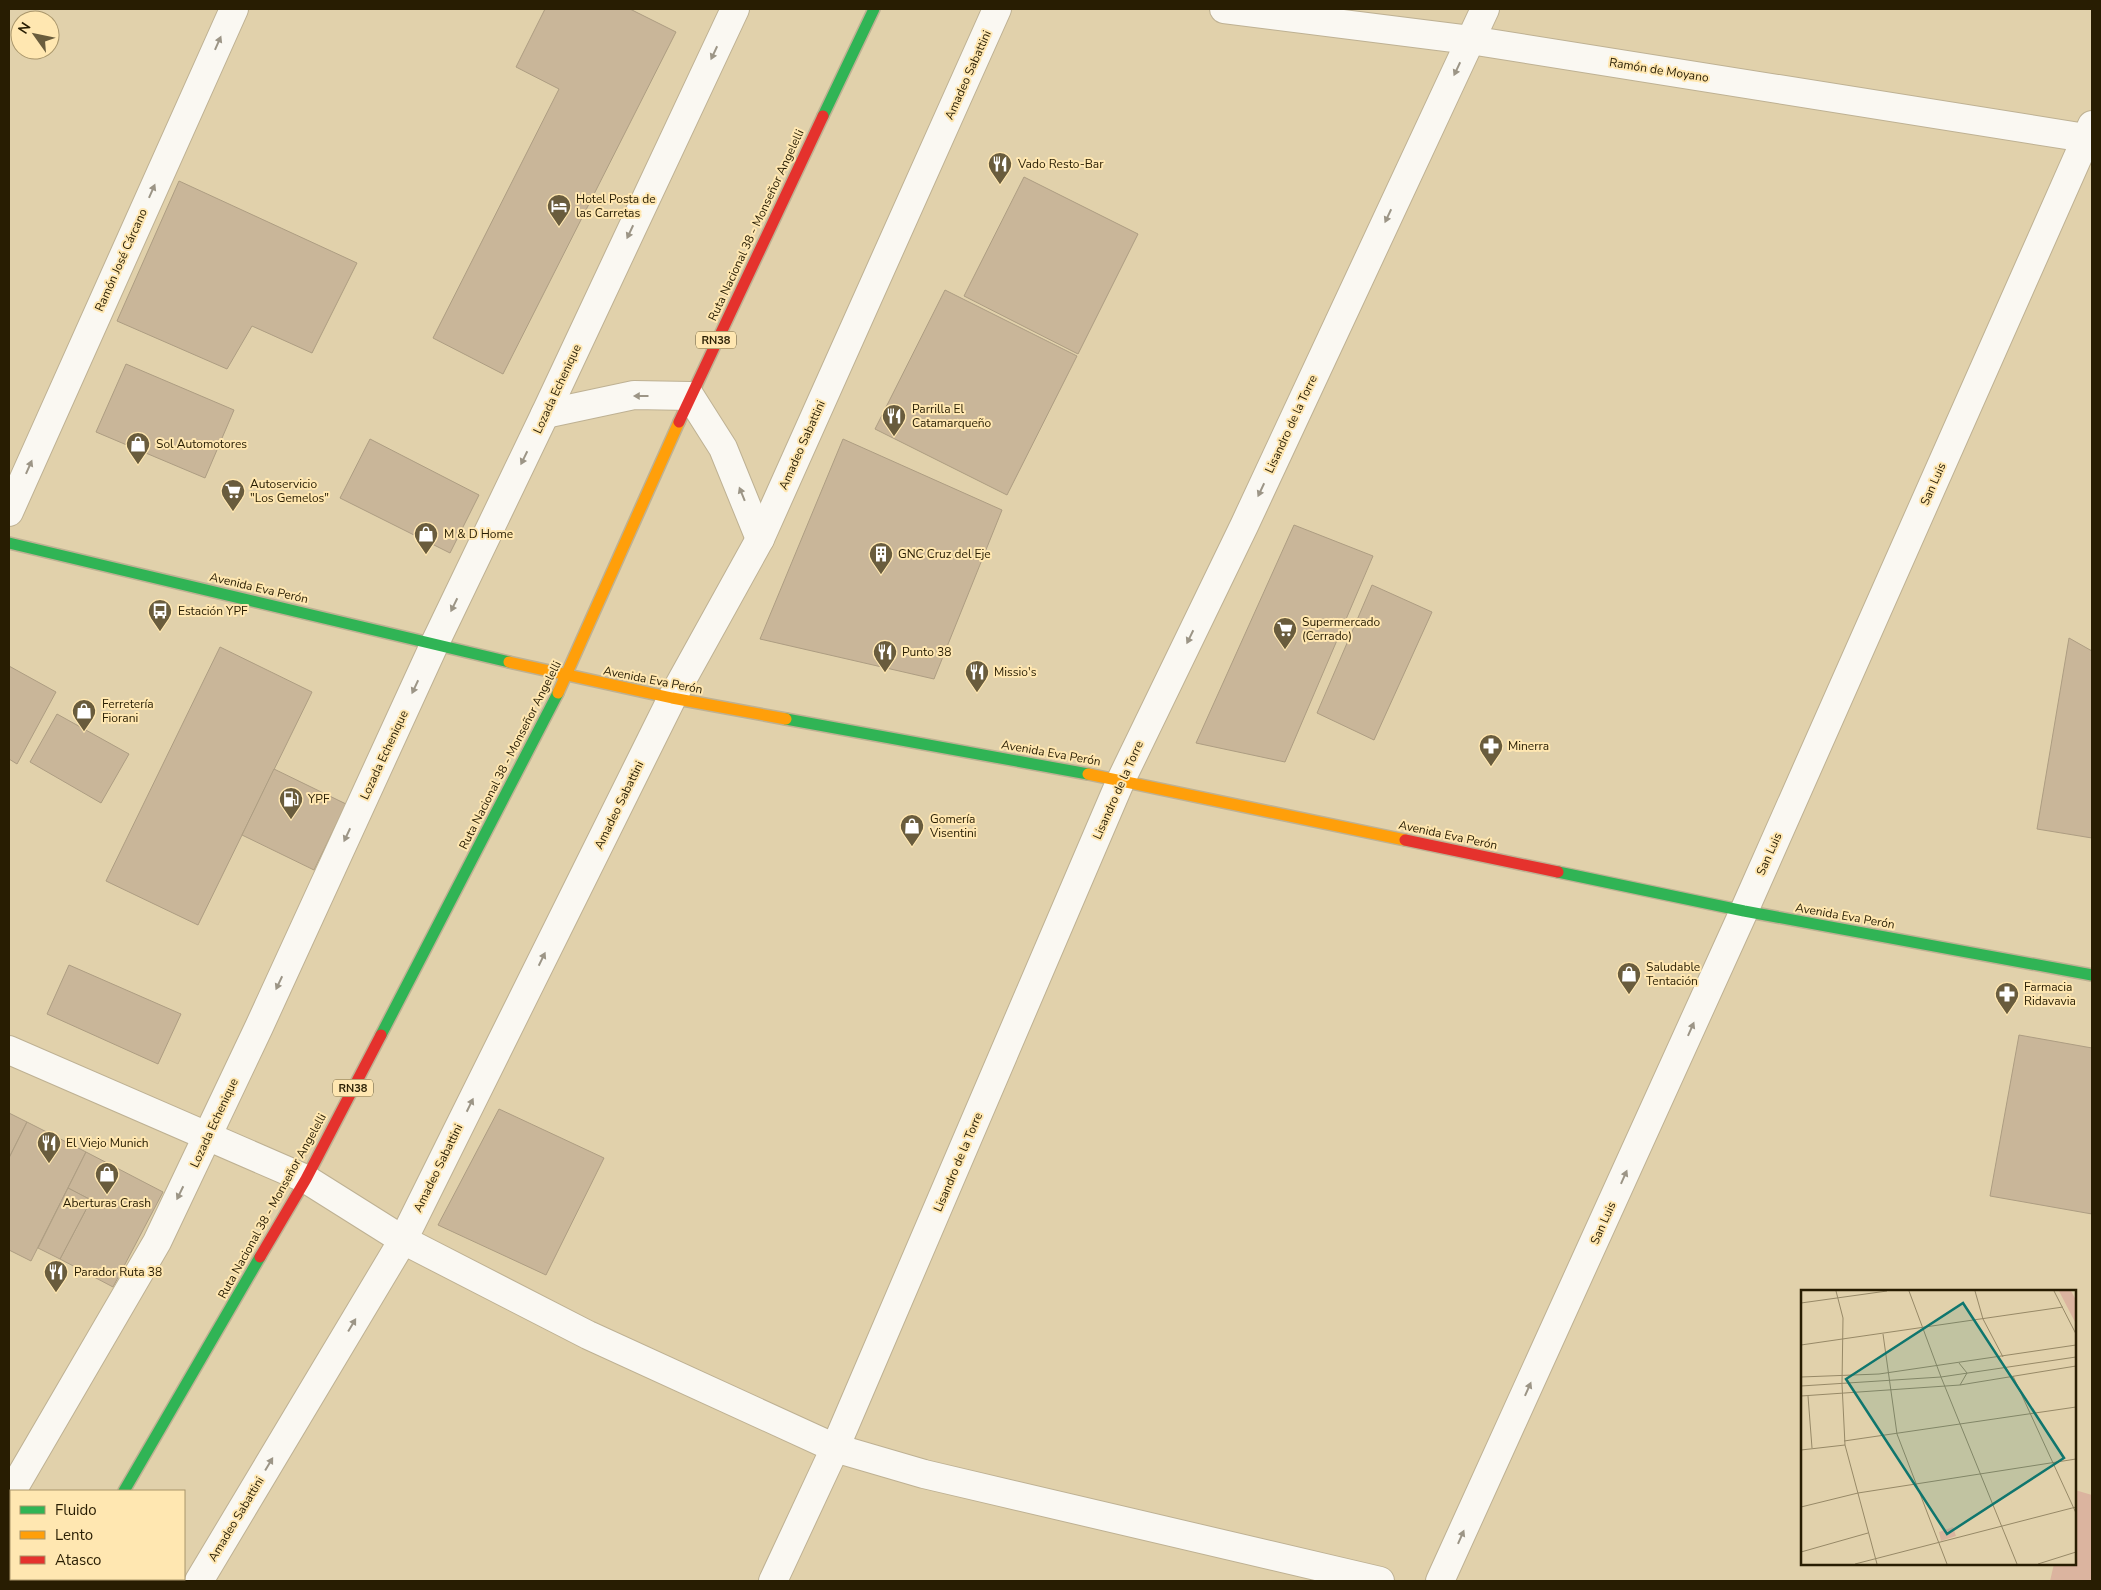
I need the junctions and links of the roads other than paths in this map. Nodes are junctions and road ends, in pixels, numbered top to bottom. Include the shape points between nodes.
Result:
1 (234, 9) edge
2 (735, 9) edge
3 (874, 9) edge
4 (998, 9) edge
5 (1224, 9) edge
6 (1485, 9) edge
7 (1470, 40) junction
8 (2090, 134) edge
9 (690, 396) junction
10 (545, 414) junction
11 (9, 512) edge
12 (760, 539) junction
13 (9, 543) edge
14 (435, 643) junction
15 (567, 676) junction
16 (672, 698) junction
17 (1121, 780) junction
18 (1744, 912) junction
19 (2092, 975) edge
20 (9, 1050) edge
21 (208, 1136) junction
22 (306, 1179) junction
23 (403, 1240) junction
24 (835, 1448) junction
25 (13, 1490) edge
26 (125, 1490) edge
27 (199, 1581) edge
28 (773, 1581) edge
29 (1380, 1581) edge
30 (1440, 1581) edge

11 -> 1 street, Ramón José Cárcano
2 -> 10 street, Lozada Echenique
3 - 9 main road, Ruta Nacional 38 - Monseñor Angelelli / RN38
4 - 12 street, Amadeo Sabattini
5 - 7 street, Ramón de Moyano
6 - 7 street, Lisandro de la Torre
7 - 8 street, Ramón de Moyano
7 -> 17 street, Lisandro de la Torre via 1248,517
8 - 18 street, San Luis
9 -> 10 street via 634,395
12 -> 9 street via 723,448
9 - 15 main road, Ruta Nacional 38 - Monseñor Angelelli / RN38
10 -> 14 street, Lozada Echenique
12 - 16 street, Amadeo Sabattini
13 - 14 main road, Avenida Eva Perón
14 - 15 main road, Avenida Eva Perón
14 -> 21 street, Lozada Echenique
15 - 16 main road, Avenida Eva Perón
15 - 22 main road, Ruta Nacional 38 - Monseñor Angelelli / RN38
16 - 17 main road, Avenida Eva Perón
23 -> 16 street, Amadeo Sabattini
17 - 18 main road, Avenida Eva Perón
17 - 24 street, Lisandro de la Torre
18 - 19 main road, Avenida Eva Perón
30 -> 18 street, San Luis
20 - 21 street
21 - 22 street
21 -> 25 street, Lozada Echenique via 156,1242
22 - 23 street
22 - 26 main road, Ruta Nacional 38 - Monseñor Angelelli / RN38
23 - 24 street via 588,1335
27 -> 23 street, Amadeo Sabattini
24 - 28 street, Lisandro de la Torre
24 - 29 street via 924,1474

